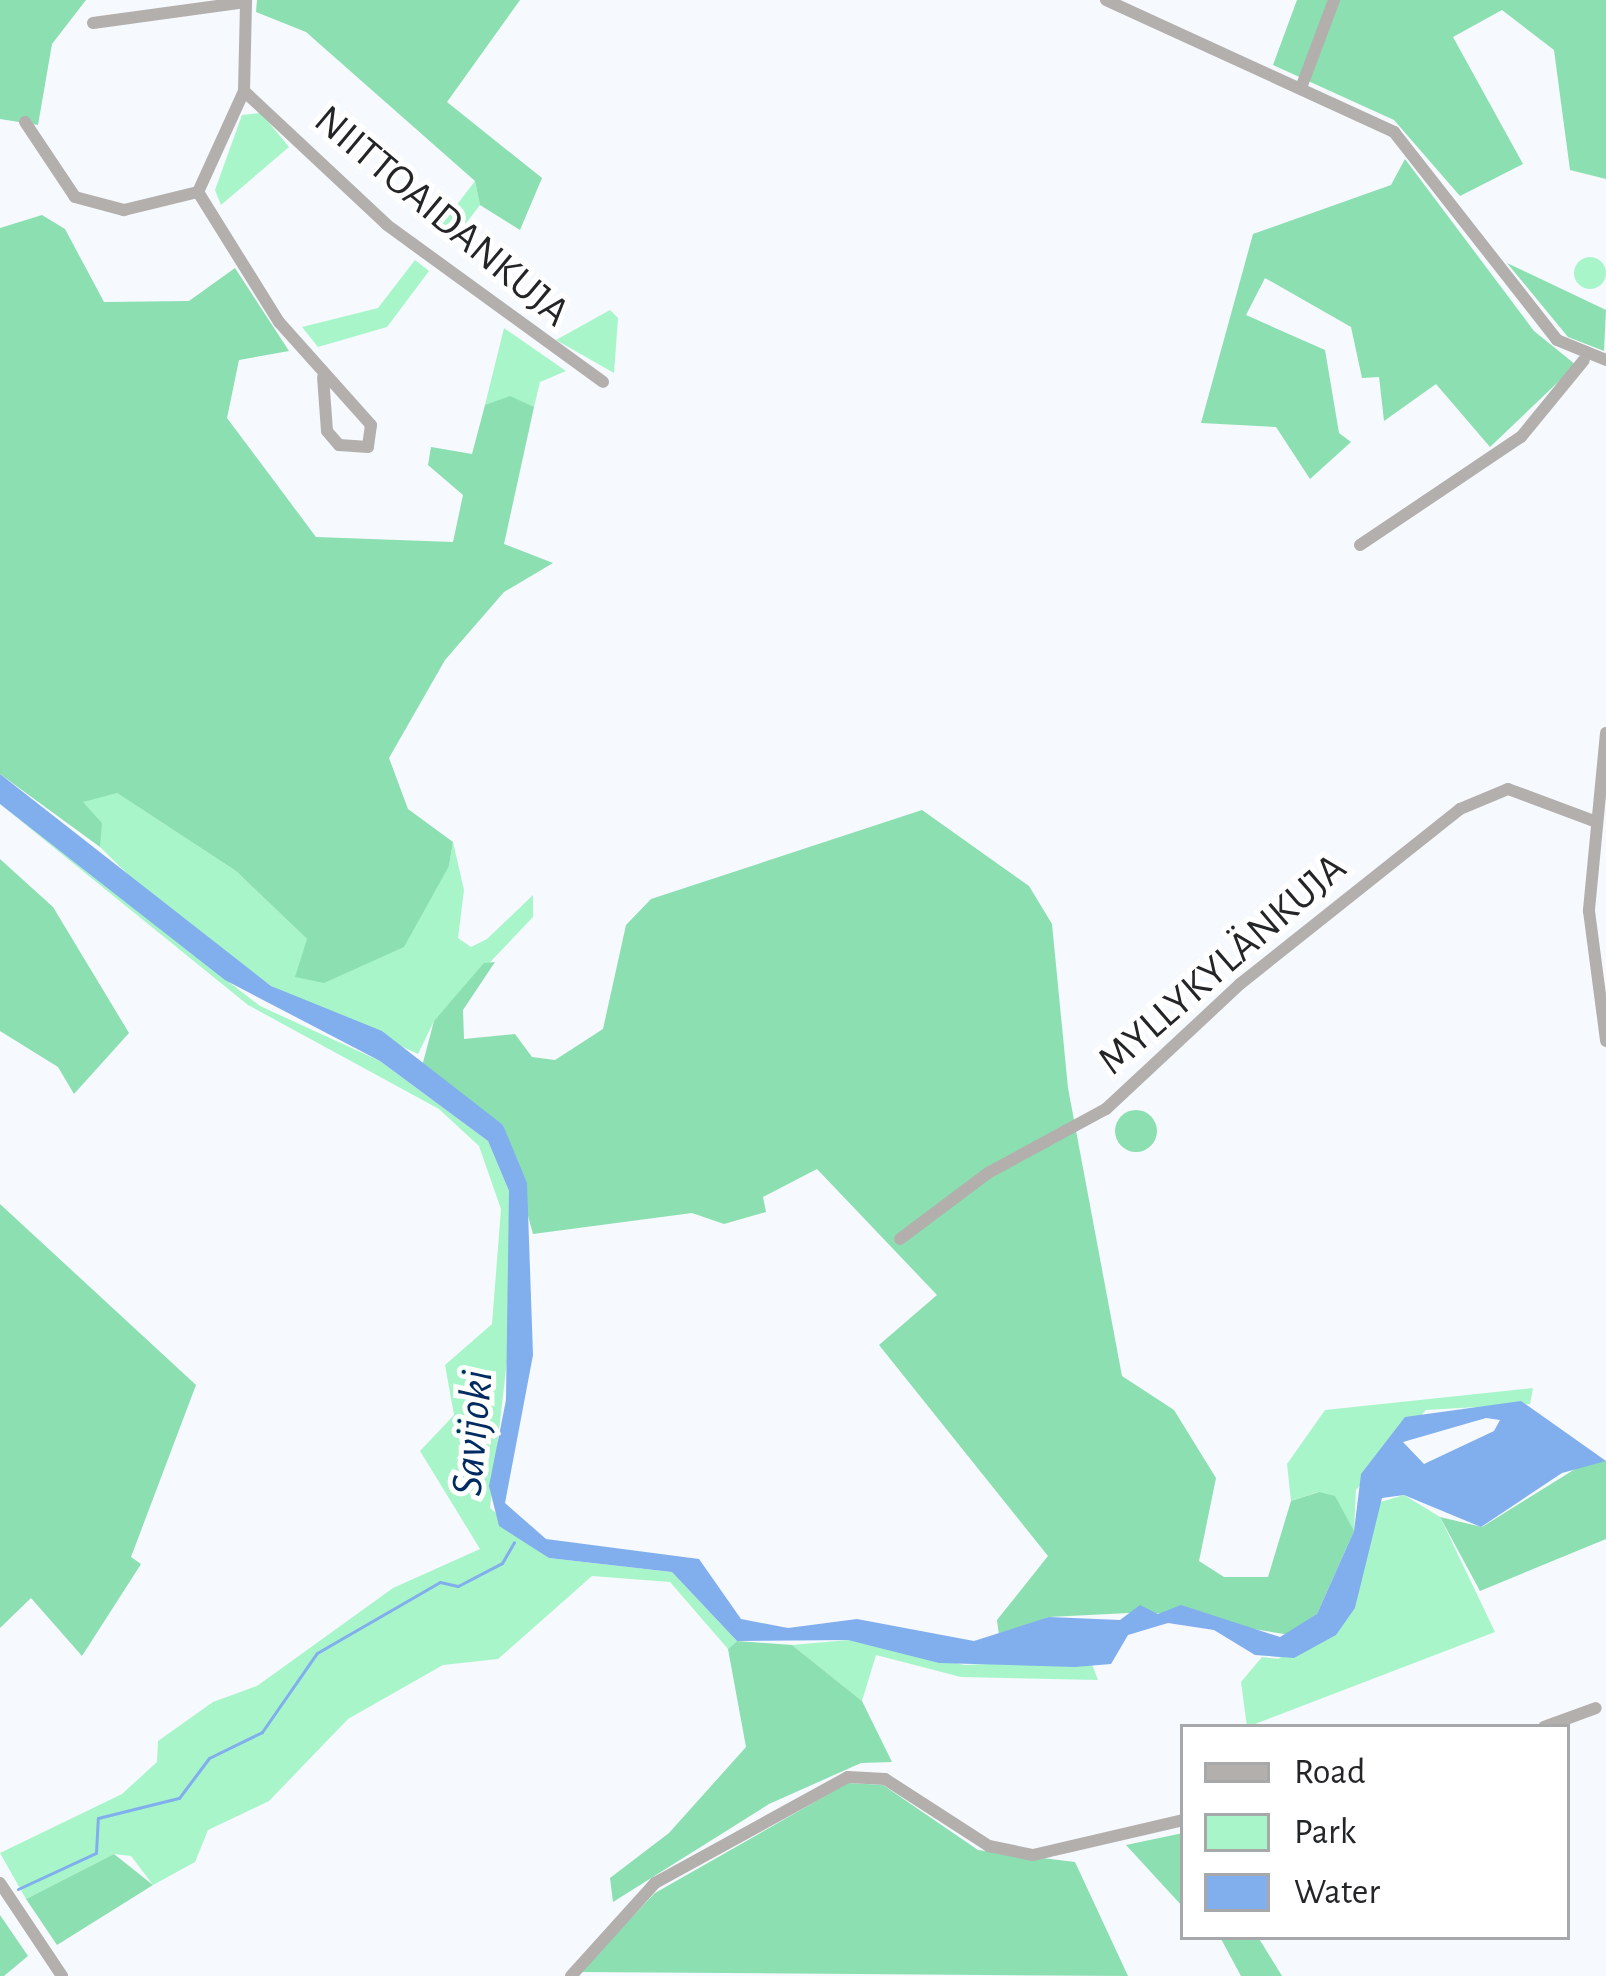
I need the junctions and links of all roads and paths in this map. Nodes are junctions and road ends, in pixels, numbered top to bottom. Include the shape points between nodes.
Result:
1 (1106, 0) edge
2 (1334, 0) edge
3 (246, 1) edge
4 (93, 22) dead end
5 (1301, 88) junction
6 (244, 91) junction
7 (25, 122) dead end
8 (198, 192) junction
9 (1584, 360) junction
10 (1606, 360) edge
11 (323, 377) junction
12 (603, 382) dead end
13 (1360, 545) dead end
14 (1606, 733) edge
15 (1594, 821) junction
16 (1606, 1041) edge
17 (900, 1239) dead end
18 (1596, 1708) dead end
19 (1552, 1724) edge
20 (1180, 1821) edge
21 (0, 1883) edge
22 (62, 1976) edge
23 (571, 1976) edge

1 - 5 street
2 - 5 street
3 - 4 street
3 - 6 street
5 - 9 street via 1414,148 1527,307
6 - 8 street
6 - 12 street, NIITTOAIDANKUJA via 387,225
7 - 8 street via 75,197 124,210
8 - 11 street
9 - 10 street
9 - 13 street via 1521,437
11 - 11 street via 327,431 339,445 368,447 371,425
14 - 15 street
15 - 16 street via 1588,911
15 - 17 street, MYLLYKYLÄNKUJA via 1508,789 1460,808 1240,984 1106,1108 988,1173
18 - 19 street
20 - 23 street via 1033,1855 989,1846 885,1779 848,1777 655,1883
21 - 22 street

